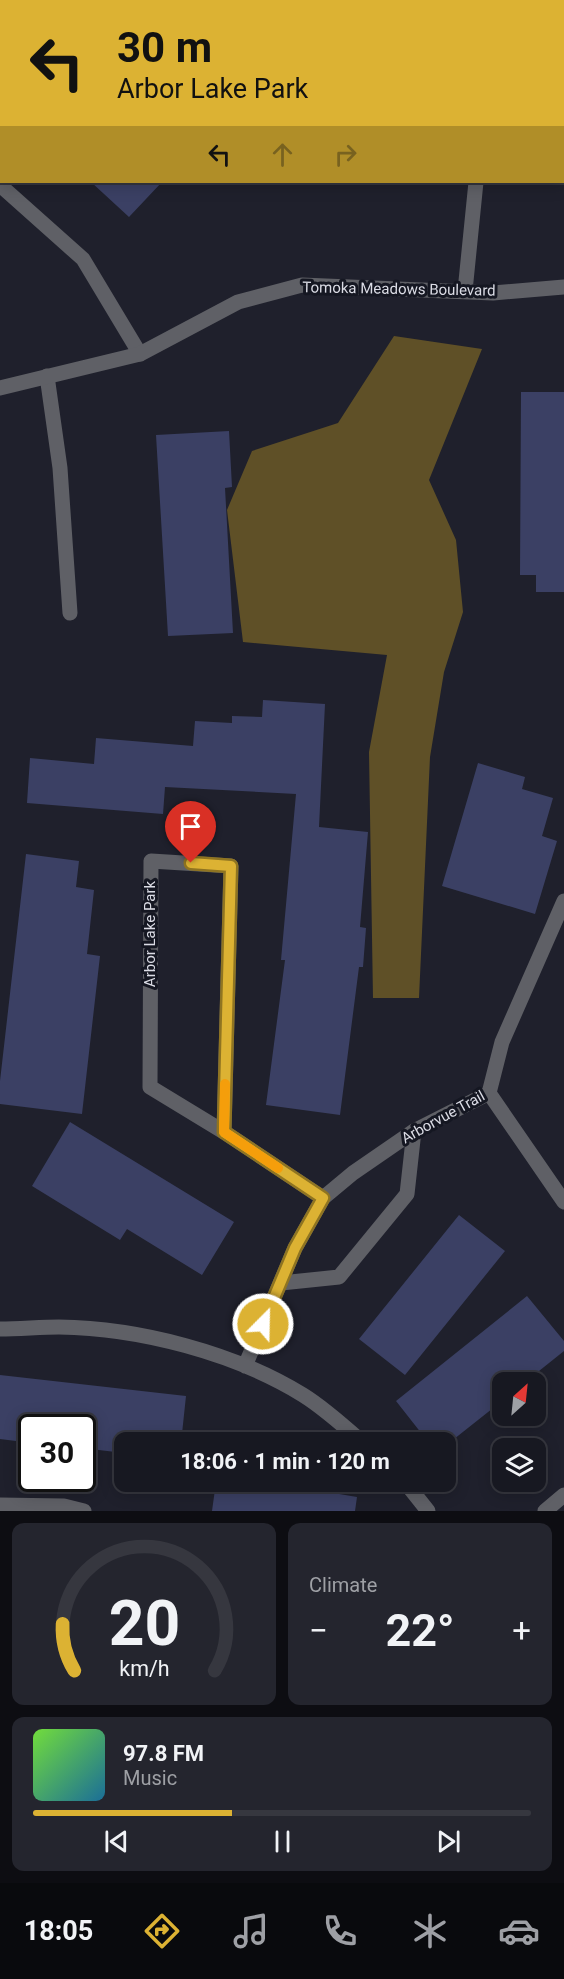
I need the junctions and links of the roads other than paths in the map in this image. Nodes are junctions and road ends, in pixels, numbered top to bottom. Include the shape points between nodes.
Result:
1 (476, 183) edge
2 (0, 185) edge
3 (564, 287) edge
4 (465, 291) junction
5 (140, 354) junction
6 (47, 376) junction
7 (0, 388) edge
8 (69, 613) dead end
9 (564, 901) edge
10 (489, 1093) junction
11 (414, 1131) junction
12 (224, 1132) junction
13 (323, 1198) junction
14 (564, 1202) edge
15 (281, 1283) junction
16 (0, 1329) edge
17 (245, 1366) junction
18 (349, 1432) edge
19 (413, 1492) edge
20 (564, 1495) edge
21 (0, 1505) edge
22 (84, 1511) edge
23 (428, 1511) edge
24 (545, 1511) edge

1 - 4 street
2 - 5 street via 83,259
3 - 4 street, Tomoka Meadows Boulevard via 493,293
4 - 5 street, Tomoka Meadows Boulevard via 302,285 238,302
5 - 6 street, Tomoka Meadows Boulevard
6 - 7 street, Tomoka Meadows Boulevard
6 - 8 street via 60,468
9 - 10 street, Arborvue Trail via 502,1042
10 - 11 street, Arborvue Trail
10 - 14 street
11 - 13 street, Arborvue Trail
11 - 15 street via 406,1194 339,1277
12 - 12 street, Arbor Lake Park via 150,1087 151,861 231,866
12 - 13 street, Arbor Lake Park
13 - 15 street, Arborvue Trail
15 - 17 street, Arborvue Trail
16 - 17 street via 60,1327 113,1331 175,1342
17 - 18 street via 303,1395
19 - 23 street
20 - 24 street
21 - 22 street via 64,1506

